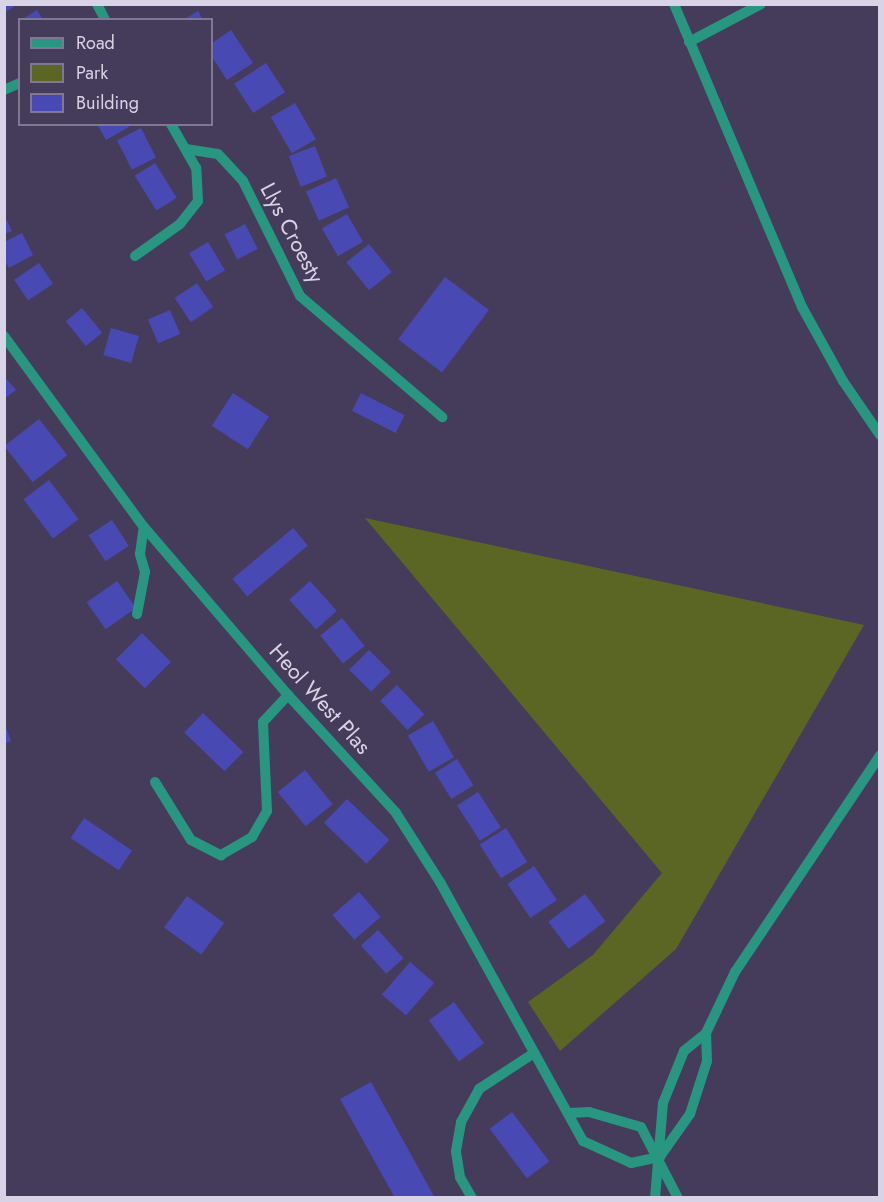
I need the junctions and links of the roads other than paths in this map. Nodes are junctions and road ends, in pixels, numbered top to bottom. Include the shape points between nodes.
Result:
1 (97, 4) edge
2 (674, 4) edge
3 (761, 4) edge
4 (104, 18) edge
5 (689, 42) junction
6 (18, 84) edge
7 (4, 90) edge
8 (172, 126) edge
9 (186, 149) junction
10 (135, 255) dead end
11 (4, 336) edge
12 (442, 417) dead end
13 (879, 435) edge
14 (144, 527) junction
15 (137, 614) dead end
16 (288, 695) junction
17 (879, 755) edge
18 (154, 782) dead end
19 (706, 1033) junction
20 (534, 1053) junction
21 (570, 1113) junction
22 (660, 1157) junction
23 (472, 1197) edge
24 (655, 1197) edge
25 (678, 1197) edge

1 - 4 street
2 - 5 street
3 - 5 street
5 - 13 street via 802,308
6 - 7 street
8 - 9 street
9 - 10 street via 196,168 198,201 180,224
9 - 12 street, Llys Croesty via 218,154 243,181 300,296
11 - 14 street, Heol West Plas
14 - 15 street via 140,554 145,572
14 - 16 street, Heol West Plas
16 - 18 street via 263,722 267,811 252,837 220,855 191,840
16 - 20 street, Heol West Plas via 396,813 446,892
17 - 19 street via 735,972
19 - 22 street via 707,1061 690,1114
19 - 22 street via 684,1051 663,1103
20 - 21 street, Heol West Plas
20 - 23 street via 479,1089 461,1122 456,1151 460,1177
21 - 22 street via 589,1112 641,1127
21 - 22 street, Heol West Plas via 583,1141 631,1163
22 - 24 street
22 - 25 street

